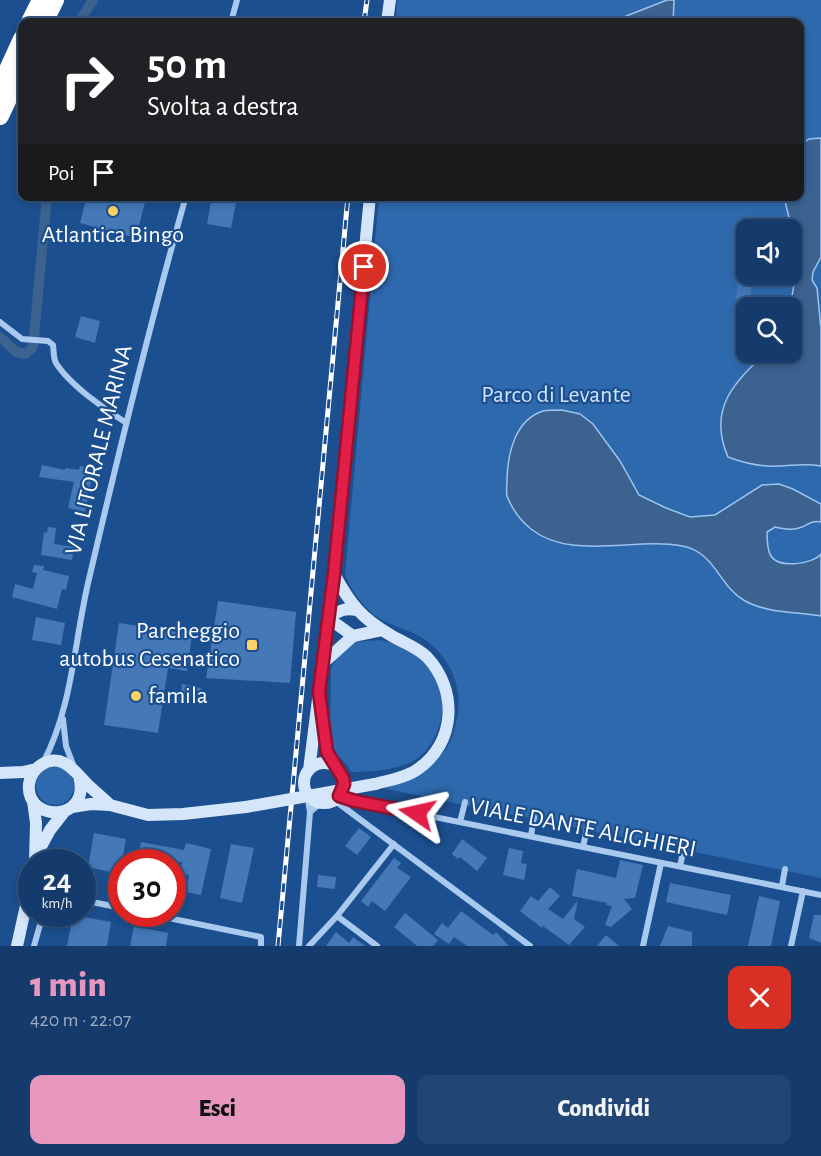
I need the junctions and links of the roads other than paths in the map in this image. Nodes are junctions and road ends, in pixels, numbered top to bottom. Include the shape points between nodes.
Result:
1 (41, 0) edge
2 (55, 0) edge
3 (237, 0) edge
4 (390, 0) edge
5 (32, 18) edge
6 (47, 18) edge
7 (232, 18) edge
8 (388, 18) edge
9 (18, 48) edge
10 (18, 78) edge
11 (0, 87) edge
12 (0, 116) edge
13 (185, 201) edge
14 (370, 201) edge
15 (0, 322) edge
16 (125, 422) junction
17 (334, 574) junction
18 (356, 610) junction
19 (328, 618) junction
20 (382, 630) junction
21 (353, 636) junction
22 (323, 663) junction
23 (319, 692) junction
24 (63, 715) junction
25 (39, 766) junction
26 (336, 767) junction
27 (309, 770) junction
28 (77, 772) junction
29 (2, 773) edge
30 (307, 792) junction
31 (31, 797) junction
32 (331, 799) junction
33 (465, 802) dead end
34 (110, 805) junction
35 (68, 810) junction
36 (310, 812) junction
37 (534, 817) dead end
38 (460, 822) junction
39 (587, 828) dead end
40 (531, 836) junction
41 (394, 843) junction
42 (583, 846) junction
43 (684, 848) dead end
44 (36, 849) edge
45 (41, 849) edge
46 (661, 862) junction
47 (680, 866) junction
48 (785, 869) dead end
49 (782, 886) junction
50 (803, 891) junction
51 (821, 895) edge
52 (337, 916) junction
53 (186, 922) edge
54 (23, 927) edge
55 (39, 927) edge
56 (20, 946) edge
57 (34, 946) edge
58 (261, 946) edge
59 (299, 946) edge
60 (309, 946) edge
61 (376, 946) edge
62 (530, 946) edge
63 (643, 946) edge
64 (791, 946) edge

1 - 5 highway
2 - 6 highway
3 - 7 street
4 - 8 street
9 - 11 highway
10 - 12 highway
13 - 16 street, VIA LITORALE MARINA
14 - 17 street
15 - 16 street via 22,339 48,340 53,345 55,362 73,382
16 - 24 street, VIA LITORALE MARINA via 86,589
17 - 18 street
17 - 19 street
18 - 19 street via 340,610
18 - 20 street
19 - 21 street
19 - 22 street
20 - 21 street
20 - 34 street, bridge via 426,656 443,679 449,701 443,741 417,770 375,784 246,807 148,815
21 - 22 street
22 - 23 street
23 - 26 street via 325,744
23 - 27 street
24 - 25 street, VIA LITORALE MARINA via 52,746
24 - 28 street, VIA LITORALE MARINA via 66,746
25 - 28 street via 59,760
25 - 29 street
25 - 31 street, VIA LITORALE MARINA via 29,784
26 - 27 street via 325,763
26 - 32 street via 344,784
27 - 30 street via 304,781
28 - 34 street
28 - 35 street, VIA LITORALE MARINA via 81,793
29 - 31 street via 19,782
30 - 32 street via 311,797
30 - 36 street
31 - 35 street via 39,808 49,812
31 - 44 street, VIA LITORALE MARINA
32 - 36 street
32 - 38 street, VIALE DANTE ALIGHIERI
32 - 41 street
33 - 38 street
34 - 35 street via 91,804
35 - 45 street, VIA LITORALE MARINA via 50,830
36 - 59 street
37 - 40 street
38 - 40 street, VIALE DANTE ALIGHIERI
39 - 42 street
40 - 42 street, VIALE DANTE ALIGHIERI
41 - 52 street
41 - 62 street
42 - 46 street, VIALE DANTE ALIGHIERI
43 - 47 street
46 - 47 street, VIALE DANTE ALIGHIERI
46 - 63 street
47 - 49 street, VIALE DANTE ALIGHIERI
48 - 49 street
49 - 50 street, VIALE DANTE ALIGHIERI
50 - 51 street, VIALE DANTE ALIGHIERI
50 - 64 street
52 - 60 street
52 - 61 street
53 - 58 street via 261,937
54 - 56 street
55 - 57 street

